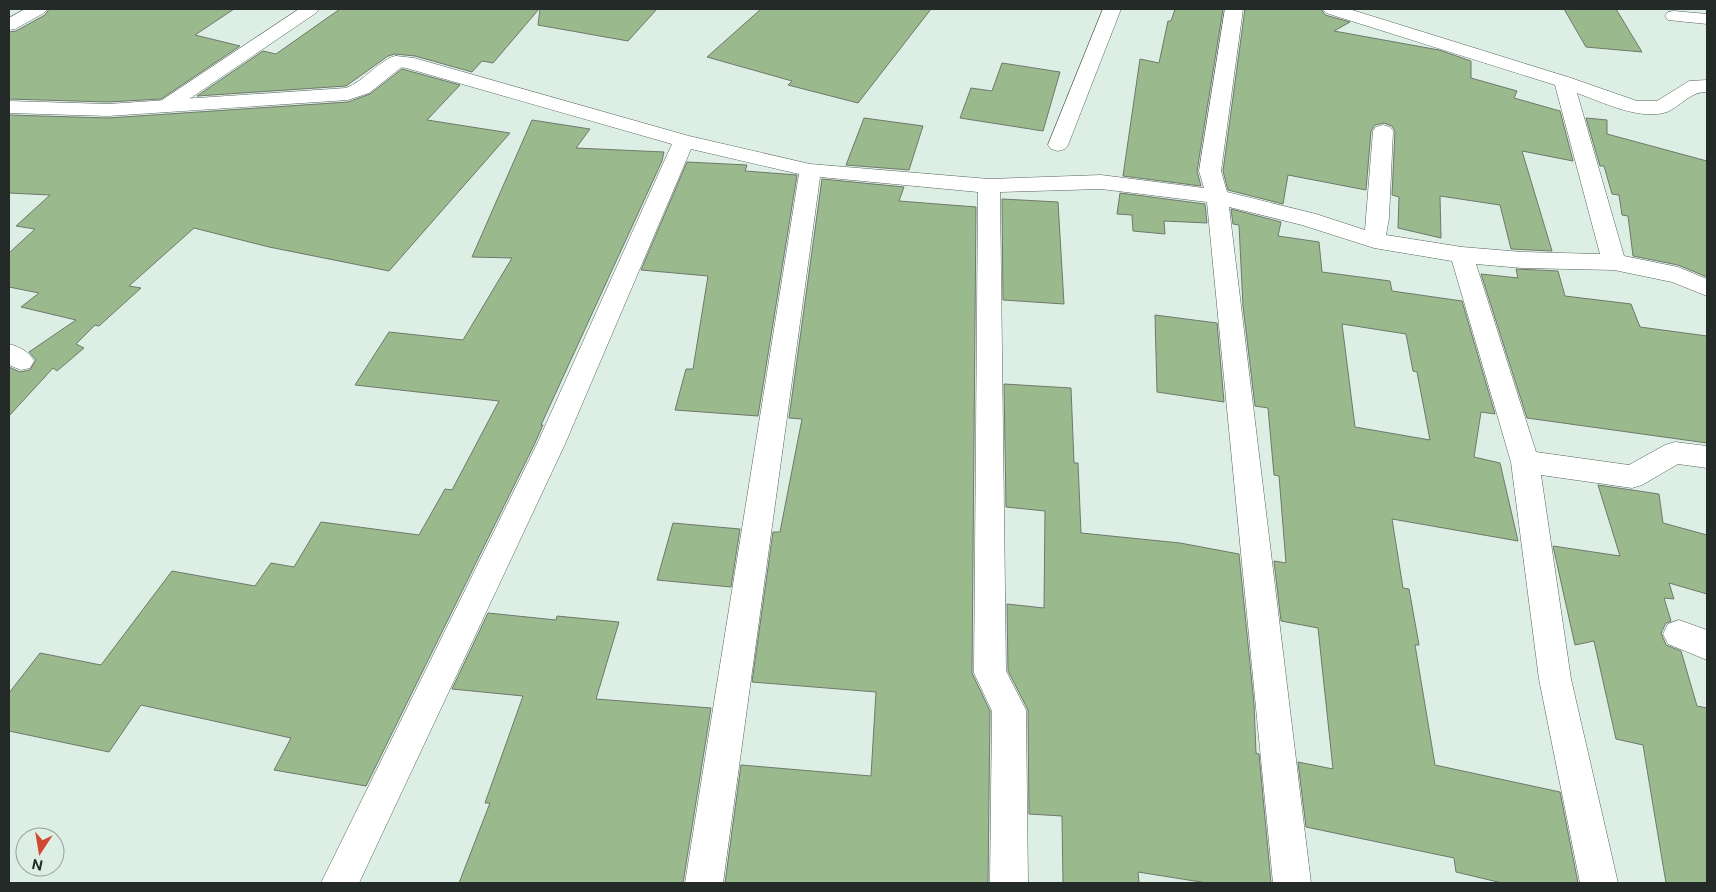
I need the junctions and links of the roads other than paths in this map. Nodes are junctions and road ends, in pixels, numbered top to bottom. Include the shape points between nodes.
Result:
1 (38, 9) edge
2 (310, 9) edge
3 (1112, 9) edge
4 (1234, 9) edge
5 (1332, 9) edge
6 (1674, 16) dead end
7 (1707, 19) edge
8 (9, 25) edge
9 (1564, 82) junction
10 (1707, 86) edge
11 (166, 106) junction
12 (9, 107) edge
13 (1382, 131) dead end
14 (684, 141) junction
15 (1058, 145) dead end
16 (810, 170) junction
17 (989, 186) junction
18 (1216, 197) junction
19 (1374, 241) junction
20 (1462, 255) junction
21 (1614, 262) junction
22 (1707, 288) edge
23 (1707, 457) edge
24 (1525, 462) junction
25 (340, 883) edge
26 (704, 883) edge
27 (1009, 883) edge
28 (1292, 883) edge
29 (1598, 883) edge

1 - 8 street
2 - 11 street
3 - 15 street
4 - 18 street via 1210,171
5 - 9 street
6 - 7 street
9 - 10 street via 1635,107 1661,107 1696,85
9 - 21 street
11 - 12 street via 108,110
11 - 14 street via 348,94 368,86 396,62 407,62
13 - 19 street
14 - 16 street
14 - 25 street via 550,444
16 - 17 street
16 - 26 street
17 - 18 street via 1101,182
17 - 27 street via 990,673 1009,710
18 - 19 street via 1308,219
18 - 28 street
19 - 20 street
20 - 21 street
20 - 24 street
21 - 22 street via 1678,275
23 - 24 street via 1675,453 1632,477
24 - 29 street via 1555,679

